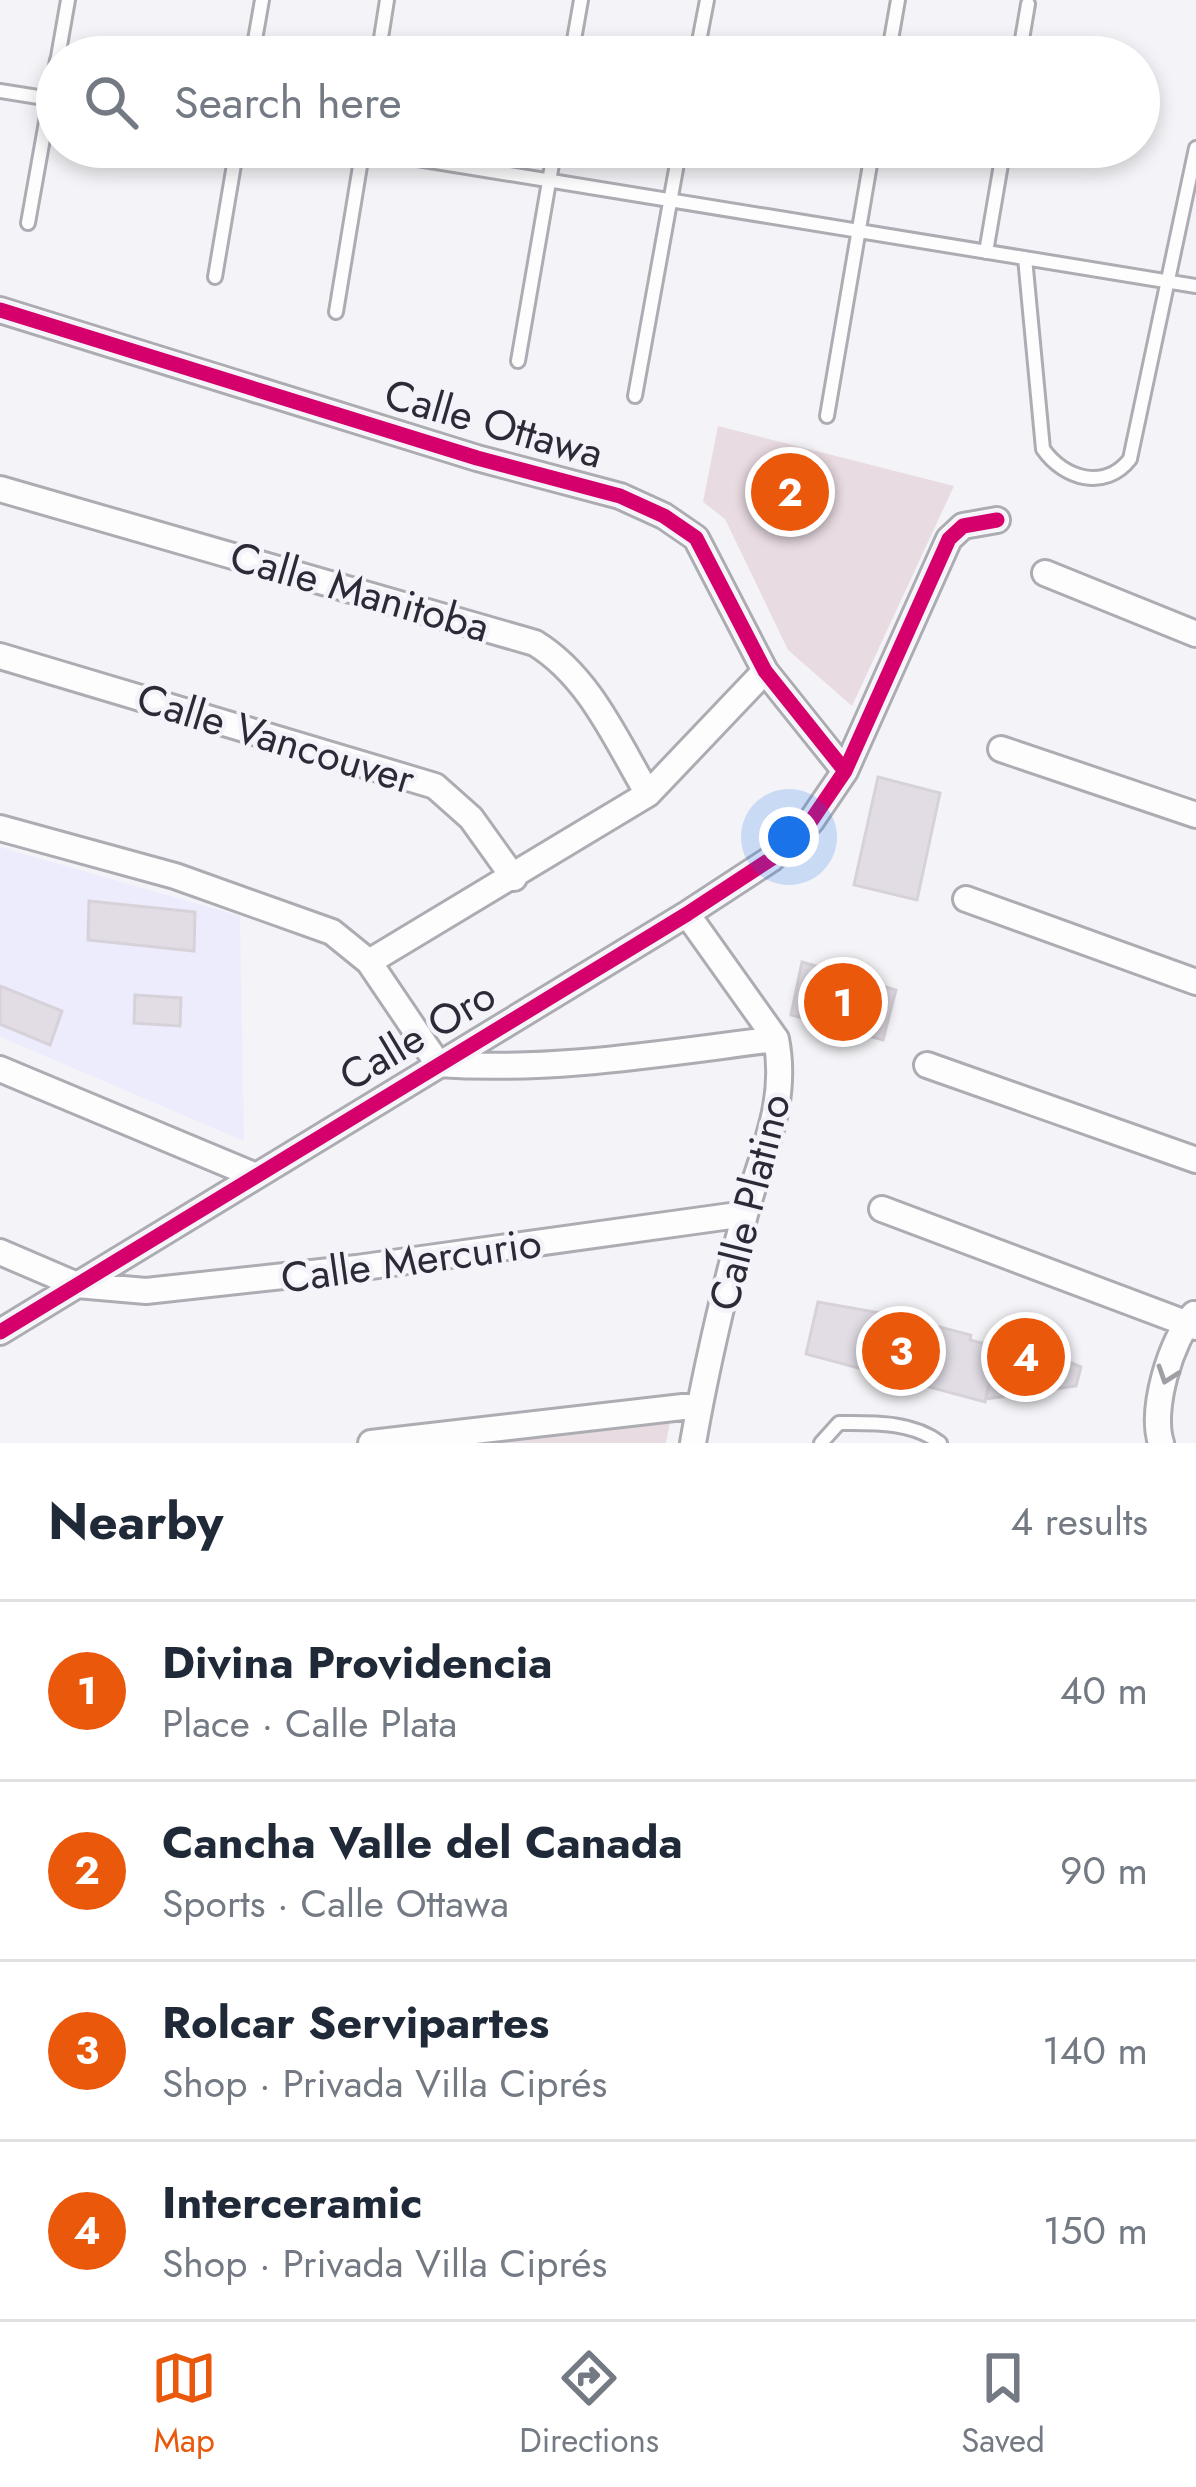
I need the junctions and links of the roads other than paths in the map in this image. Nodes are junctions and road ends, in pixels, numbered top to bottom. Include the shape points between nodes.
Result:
1 (68, 0) edge
2 (262, 0) edge
3 (387, 0) edge
4 (581, 0) edge
5 (706, 0) edge
6 (898, 0) edge
7 (1028, 4) dead end
8 (61, 36) edge
9 (256, 36) edge
10 (381, 36) edge
11 (575, 36) edge
12 (700, 36) edge
13 (892, 36) edge
14 (1023, 36) edge
15 (0, 91) edge
16 (36, 96) edge
17 (1196, 148) edge
18 (40, 168) edge
19 (233, 168) edge
20 (360, 168) edge
21 (476, 168) edge
22 (552, 168) edge
23 (676, 168) edge
24 (870, 168) edge
25 (1000, 168) edge
26 (550, 181) junction
27 (670, 200) junction
28 (28, 223) dead end
29 (859, 231) junction
30 (986, 252) junction
31 (1025, 258) junction
32 (214, 277) dead end
33 (1168, 282) junction
34 (1196, 286) edge
35 (0, 310) edge
36 (336, 312) dead end
37 (518, 361) dead end
38 (635, 396) dead end
39 (827, 416) dead end
40 (0, 489) edge
41 (997, 520) dead end
42 (1045, 573) dead end
43 (1196, 634) edge
44 (0, 656) edge
45 (765, 670) junction
46 (1001, 749) dead end
47 (845, 771) junction
48 (648, 794) junction
49 (1196, 815) edge
50 (0, 828) edge
51 (514, 878) junction
52 (966, 899) dead end
53 (687, 914) junction
54 (369, 962) junction
55 (1196, 982) edge
56 (776, 1039) junction
57 (438, 1064) junction
58 (927, 1065) dead end
59 (0, 1069) edge
60 (1196, 1160) edge
61 (256, 1176) junction
62 (882, 1209) dead end
63 (745, 1214) junction
64 (0, 1252) edge
65 (77, 1285) junction
66 (1192, 1321) edge
67 (0, 1332) edge
68 (700, 1405) junction
69 (371, 1443) edge
70 (693, 1443) edge
71 (821, 1443) edge
72 (940, 1443) edge
73 (1161, 1443) edge

1 - 8 lane
2 - 9 lane
3 - 10 lane
4 - 11 lane
5 - 12 lane
6 - 13 lane
7 - 14 lane
15 - 16 lane
17 - 33 lane
18 - 28 lane
19 - 32 lane
20 - 36 lane
21 - 26 lane
22 - 26 lane
23 - 27 lane
24 - 29 lane
25 - 30 lane
26 - 27 lane
26 - 37 lane
27 - 29 lane
27 - 38 lane
29 - 30 lane
29 - 39 lane
30 - 31 lane
31 - 33 lane
31 - 33 lane via 1043,449 1053,463 1089,479 1109,477 1130,459
33 - 34 lane
35 - 45 street, Calle Ottawa via 643,504 696,538
40 - 48 street, Calle Manitoba via 536,643 579,677
41 - 47 street, Calle Oro via 963,526 949,539
42 - 43 street
44 - 51 street, Calle Vancouver via 435,786 472,818
45 - 47 street, Calle Ottawa
45 - 48 street
46 - 49 street
47 - 53 street, Calle Oro via 790,842
48 - 51 street
50 - 54 street via 245,900 332,932
51 - 54 street
52 - 55 street
53 - 56 street, Calle Platino
53 - 57 street, Calle Oro
54 - 57 street
56 - 57 street via 555,1066
56 - 63 street, Calle Platino via 780,1093
57 - 61 street, Calle Oro
58 - 60 street
59 - 61 street
61 - 65 street, Calle Oro
62 - 66 street
63 - 65 street, Calle Mercurio via 207,1287
63 - 68 street, Calle Platino
64 - 65 street, Calle Mercurio
65 - 67 street, Calle Oro
66 -> 73 street via 1159,1397
68 - 69 street
68 - 70 street, Calle Platino
71 - 72 lane via 838,1423 881,1422

